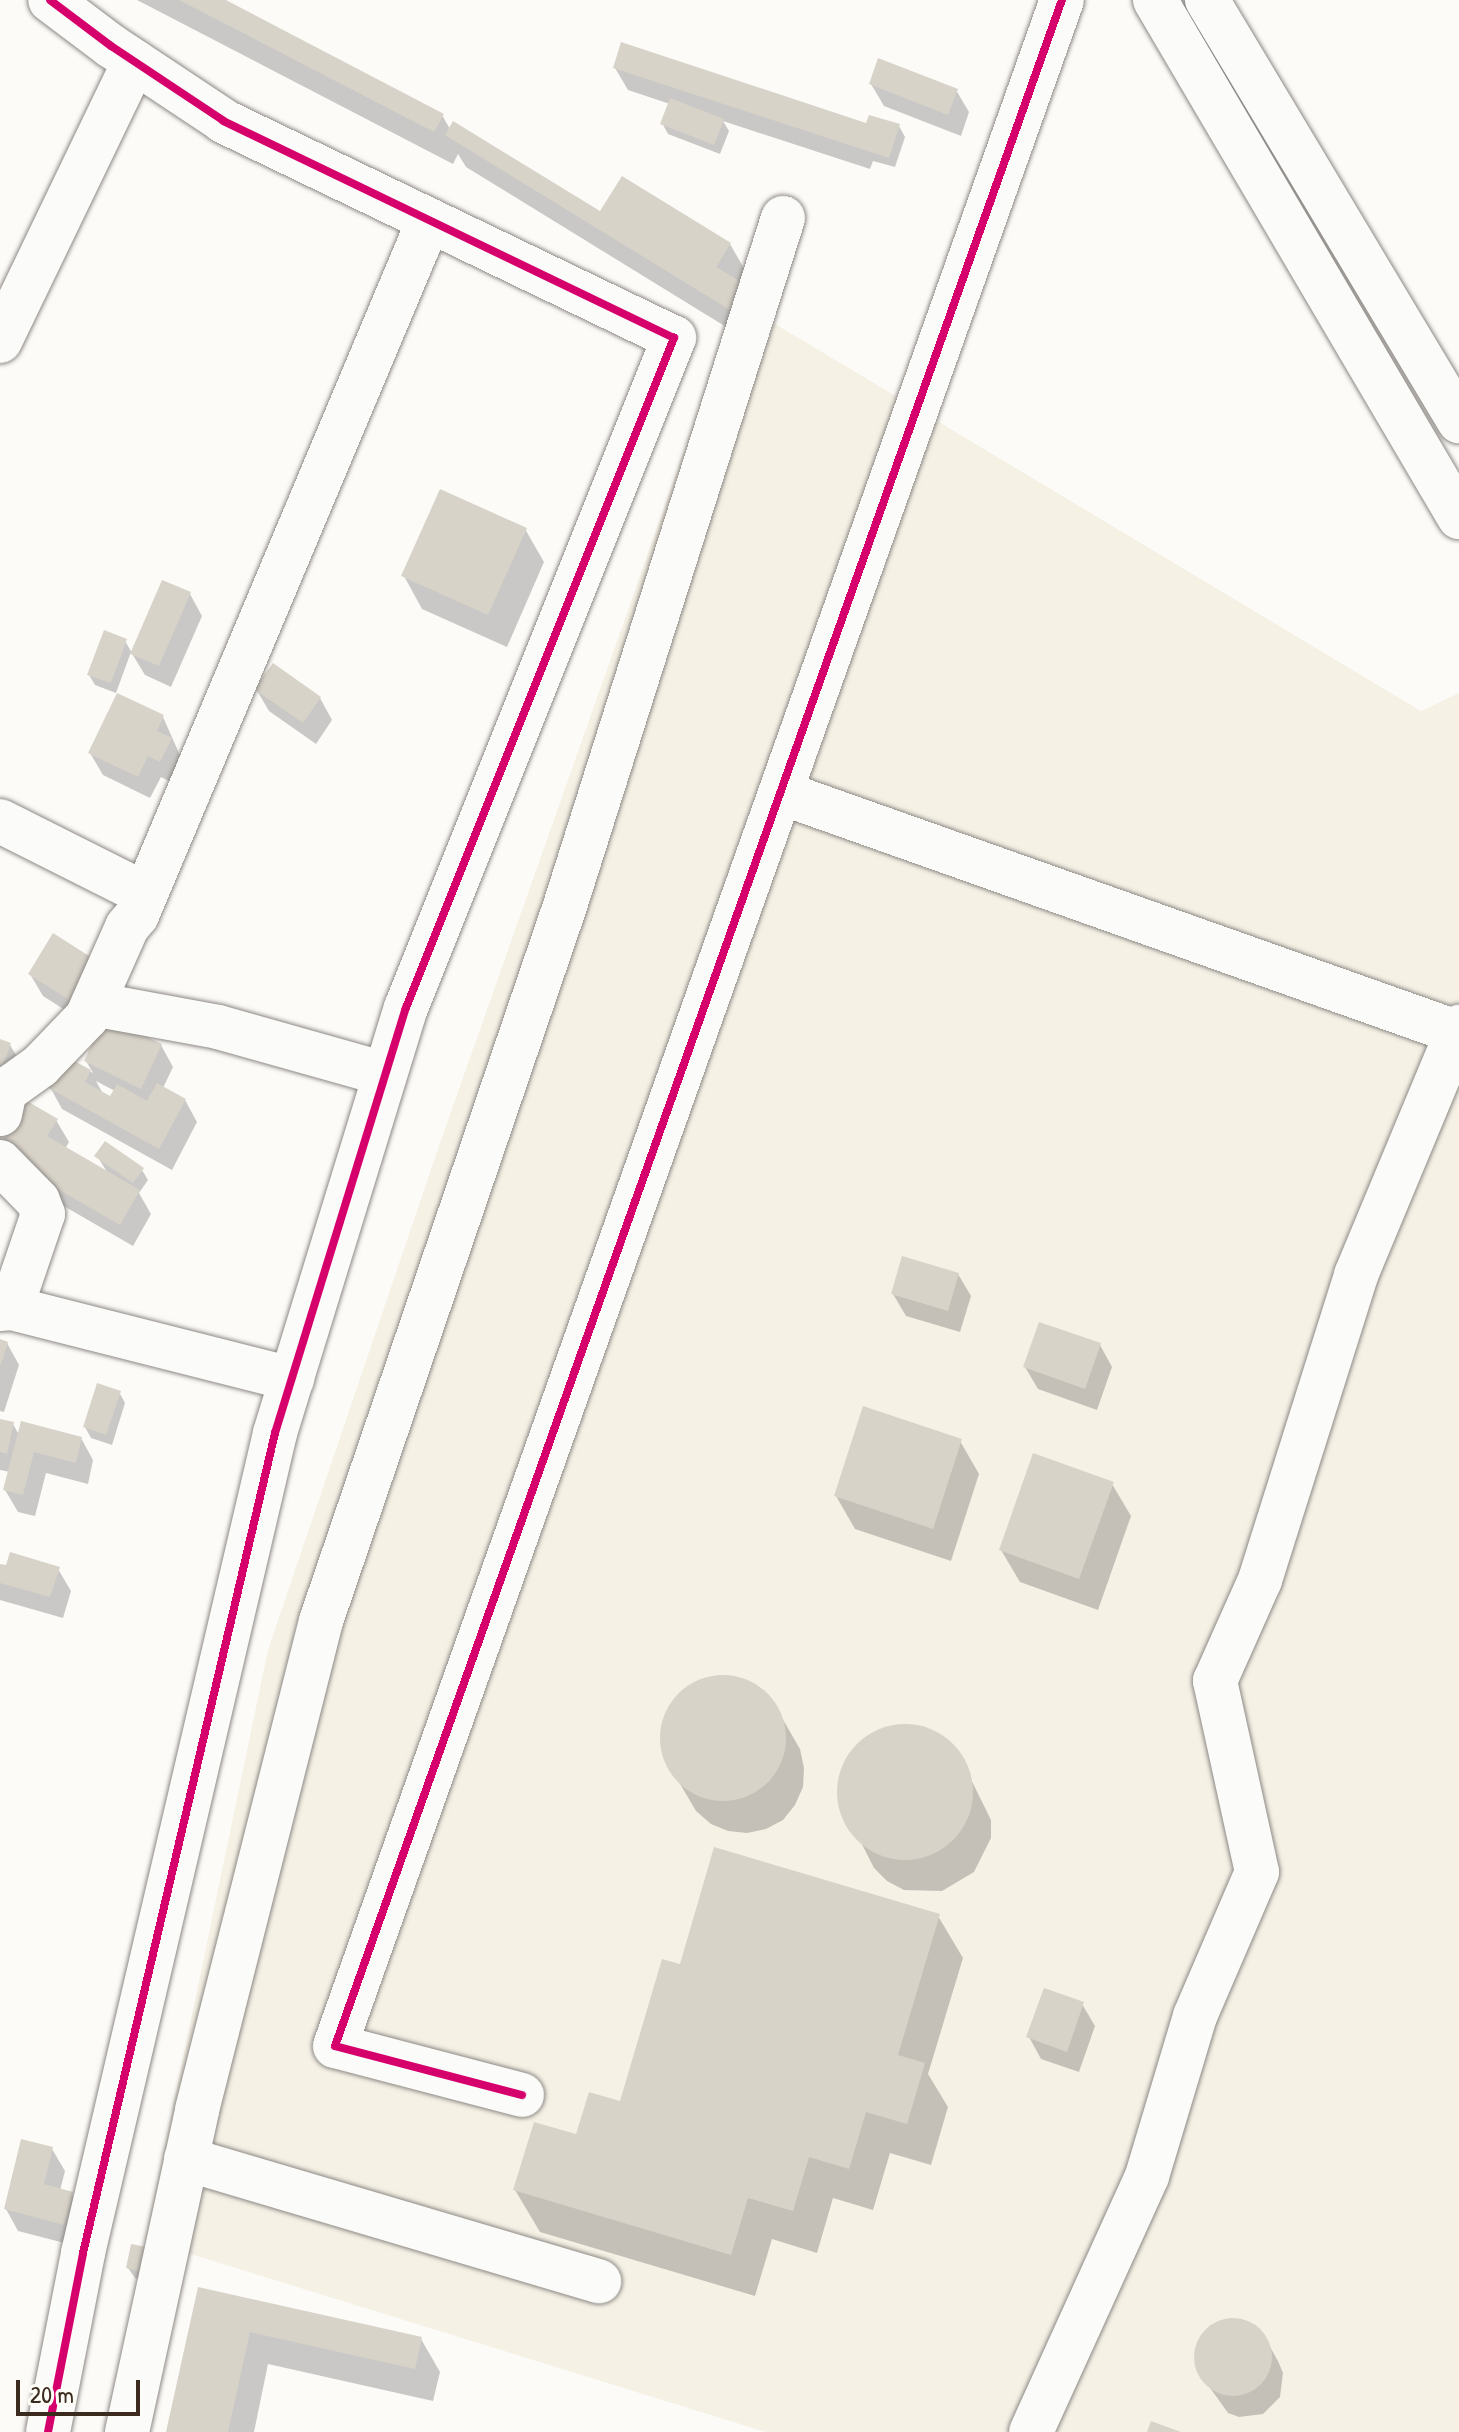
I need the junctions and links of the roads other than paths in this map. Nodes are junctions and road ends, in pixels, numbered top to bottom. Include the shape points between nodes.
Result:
1 (50, 0) edge
2 (1062, 0) edge
3 (1155, 0) edge
4 (1207, 0) edge
5 (134, 62) junction
6 (783, 218) dead end
7 (429, 220) junction
8 (0, 341) edge
9 (1459, 421) edge
10 (1459, 517) edge
11 (782, 793) junction
12 (0, 821) edge
13 (145, 894) junction
14 (93, 1004) junction
15 (1458, 1031) edge
16 (385, 1074) junction
17 (2, 1098) edge
18 (0, 1162) edge
19 (6, 1308) edge
20 (292, 1379) junction
21 (522, 2095) dead end
22 (186, 2159) junction
23 (599, 2281) dead end
24 (48, 2432) edge
25 (127, 2432) edge
26 (1031, 2432) edge

1 - 5 street
2 - 11 street
3 - 10 street
4 - 9 street
5 - 7 street via 224,121
5 - 8 street
6 - 22 street via 564,909 321,1621
7 - 13 street
7 - 16 street via 674,338 406,1008
11 - 15 street
11 - 21 street via 335,2046
12 - 13 street
13 - 14 street
14 - 16 street via 218,1027
14 - 17 street via 40,1066
15 - 26 street via 1356,1275 1260,1580 1215,1681 1257,1872 1195,2016 1147,2176
16 - 20 street
18 - 19 street via 38,1201 43,1214
19 - 20 street
20 - 24 street via 83,2253
22 - 23 street
22 - 25 street

